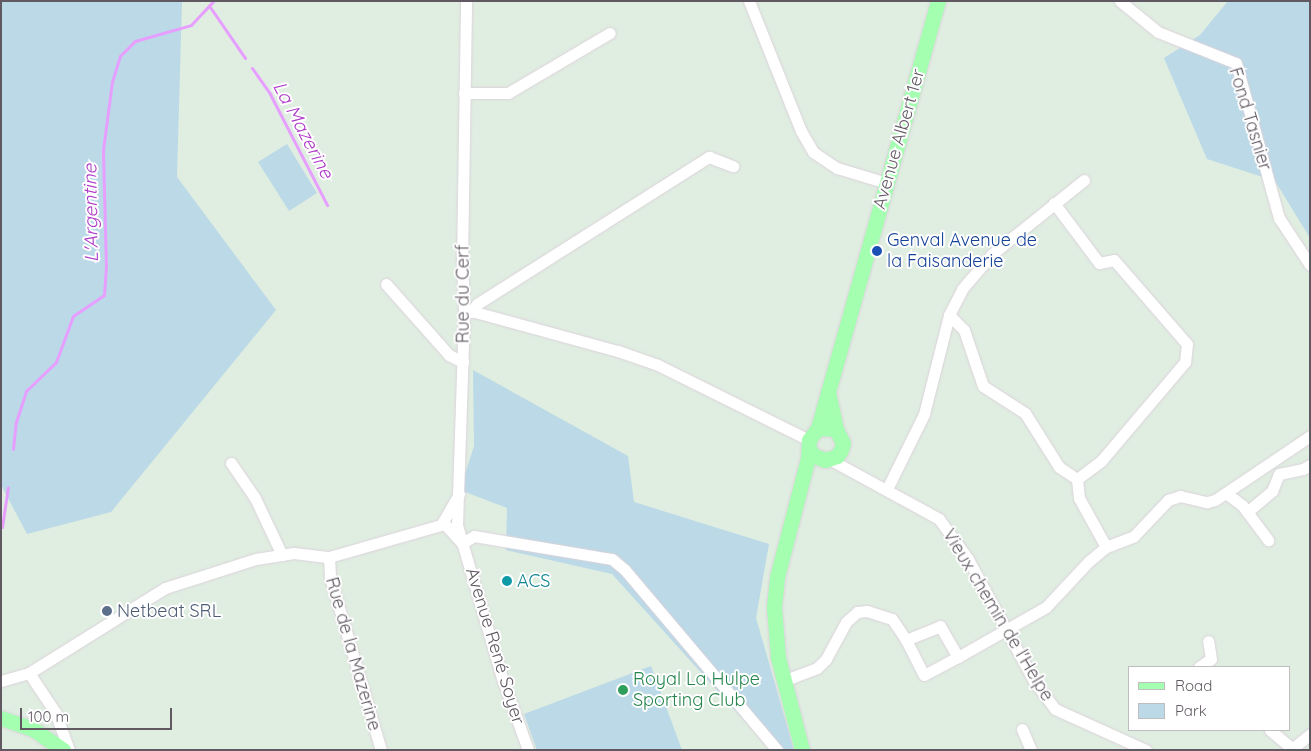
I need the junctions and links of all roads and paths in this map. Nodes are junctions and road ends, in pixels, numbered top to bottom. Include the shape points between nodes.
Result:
1 (466, 1) edge
2 (749, 1) edge
3 (938, 1) edge
4 (1120, 1) edge
5 (610, 33) dead end
6 (464, 93) junction
7 (733, 166) dead end
8 (1084, 180) dead end
9 (887, 183) junction
10 (1054, 203) junction
11 (1310, 265) edge
12 (386, 284) dead end
13 (468, 310) junction
14 (949, 314) junction
15 (463, 362) junction
16 (828, 392) junction
17 (836, 429) junction
18 (1310, 436) edge
19 (821, 448) junction
20 (231, 463) dead end
21 (1270, 464) junction
22 (1310, 465) edge
23 (1279, 474) junction
24 (1077, 479) junction
25 (887, 489) junction
26 (1226, 493) junction
27 (1248, 512) junction
28 (451, 521) junction
29 (1268, 540) dead end
30 (462, 543) junction
31 (1106, 547) junction
32 (282, 555) junction
33 (328, 557) junction
34 (1006, 631) junction
35 (906, 640) junction
36 (1208, 641) dead end
37 (958, 657) junction
38 (1213, 663) edge
39 (29, 672) junction
40 (1, 681) edge
41 (783, 681) junction
42 (1, 718) edge
43 (1022, 729) dead end
44 (1271, 731) edge
45 (1310, 734) edge
46 (1137, 748) edge
47 (1294, 749) edge
48 (64, 750) edge
49 (69, 750) edge
50 (381, 750) edge
51 (528, 750) edge
52 (777, 750) edge
53 (802, 750) edge
54 (1031, 750) edge

1 - 6 street, Rue du Cerf
2 - 9 street via 801,131 813,152 837,168
3 - 9 main road, Avenue Albert 1er
4 - 11 street, Fond Tasnier via 1158,32 1236,63 1279,218
5 - 6 street via 508,93
6 - 13 street, Rue du Cerf
7 - 13 street, Rue du Cerf via 708,157
8 - 10 street
9 - 16 main road, Avenue Albert 1er
10 - 14 street via 970,276
10 - 24 street via 1099,262 1114,260 1187,344 1185,362 1101,461
12 - 15 street via 449,355
13 - 15 street, Rue du Cerf
13 - 19 street, Vieux chemin de l'Helpe via 618,350 658,365
14 - 24 street via 964,330 983,386 1025,413 1059,467
14 - 25 street via 924,414
15 - 28 street, Rue du Cerf via 459,494
16 - 17 main road, Avenue Albert 1er
16 - 19 main road, Avenue Albert 1er
17 - 19 main road
17 - 19 main road, Avenue Albert 1er via 841,435
18 - 21 street
19 - 25 street, Vieux chemin de l'Helpe
19 - 41 main road, Avenue Albert 1er via 800,489 777,577 774,634
20 - 32 street via 256,498
21 - 23 street
21 - 26 street
22 - 23 street via 1303,470
23 - 27 street via 1272,491
24 - 31 street via 1079,498
25 - 34 street, Vieux chemin de l'Helpe via 924,508 950,532
26 - 27 street
26 - 31 street via 1207,502 1180,496 1168,500 1134,536
27 - 29 street
28 - 30 street, Avenue René Soyer
28 - 33 street
30 - 51 street, Avenue René Soyer via 502,678
30 - 52 street via 474,536 612,559 625,570
31 - 34 street via 1062,587 1046,607
32 - 33 street via 294,553
32 - 39 street via 165,588
33 - 50 street, Rue de la Mazerine via 330,576
34 - 37 street
34 - 46 street, Vieux chemin de l'Helpe via 1034,681 1055,709
35 - 37 street via 940,626
35 - 37 street via 924,675
35 - 41 street via 892,619 882,613 857,612 846,622 826,659 817,668
36 - 38 street
39 - 40 street
39 - 49 street via 55,712
41 - 53 main road, Avenue Albert 1er
42 - 48 main road via 33,729
43 - 54 street
44 - 47 street
45 - 47 street

